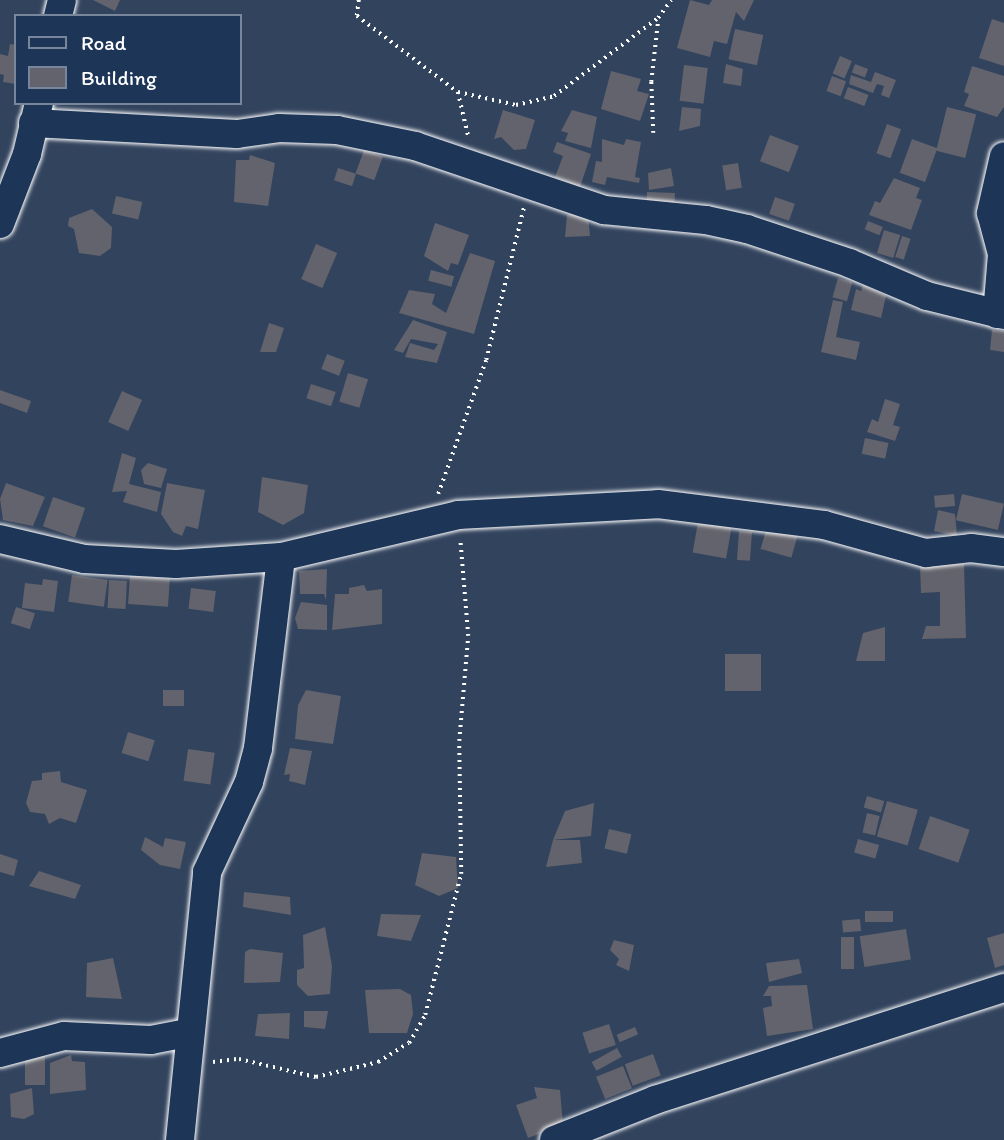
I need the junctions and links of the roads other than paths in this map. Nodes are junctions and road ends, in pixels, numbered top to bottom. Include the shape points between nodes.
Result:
1 (36, 113) edge
2 (1004, 156) edge
3 (0, 224) edge
4 (1000, 315) edge
5 (0, 539) edge
6 (1004, 551) edge
7 (281, 557) junction
8 (1004, 988) edge
9 (188, 1033) junction
10 (0, 1053) edge
11 (180, 1140) edge
12 (554, 1140) edge

1 - 3 street via 27,153
1 - 4 street via 237,134 279,128 337,130 415,146 632,216 706,220 747,229 849,263 927,296
2 - 4 street via 991,213 1002,254
5 - 7 street via 84,559 129,562 176,564
6 - 7 street via 971,548 926,553 824,525 658,504 458,515
7 - 9 street via 264,719 249,782 207,872
8 - 12 street via 655,1100
9 - 10 street via 151,1040 64,1036
9 - 11 street

